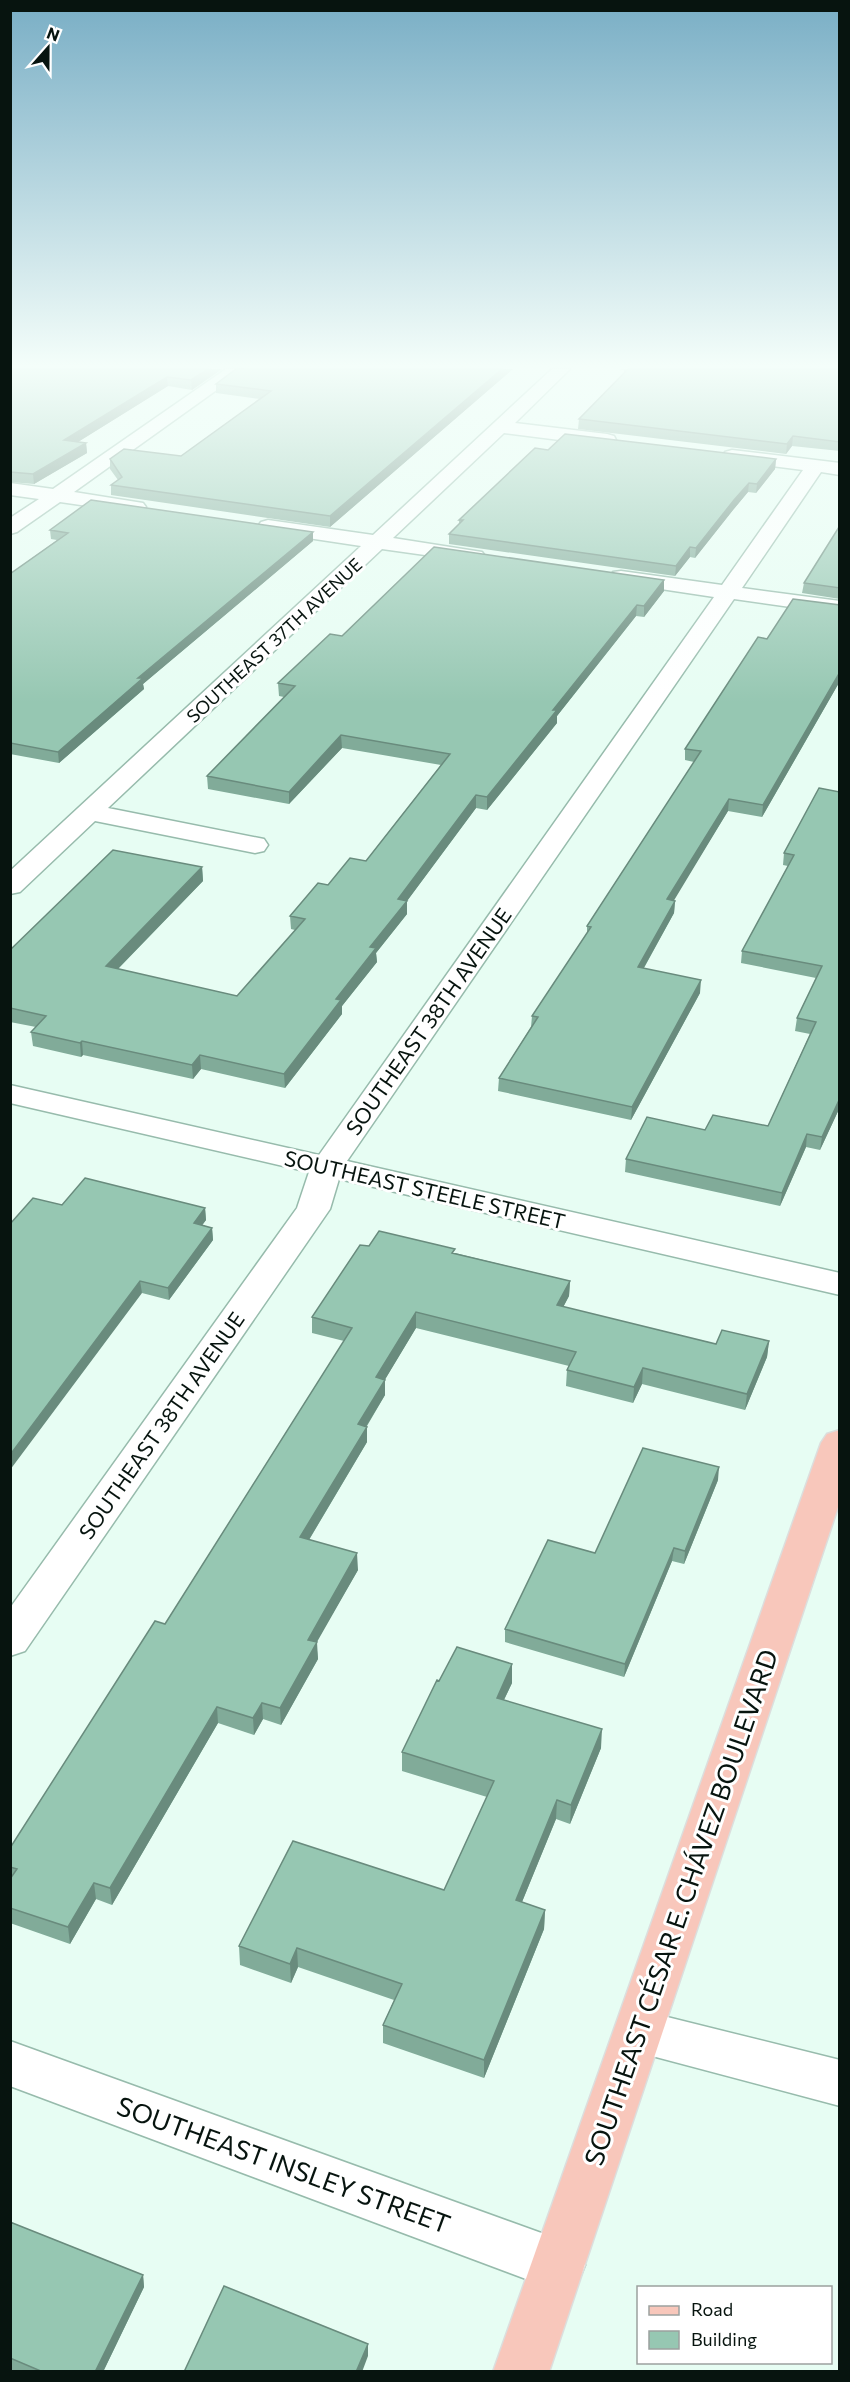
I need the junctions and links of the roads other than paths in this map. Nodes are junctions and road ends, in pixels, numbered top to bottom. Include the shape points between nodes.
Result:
1 (80, 480) edge
2 (444, 480) edge
3 (818, 480) edge
4 (10, 489) edge
5 (57, 496) junction
6 (159, 510) edge
7 (252, 524) edge
8 (10, 528) edge
9 (379, 542) junction
10 (495, 558) edge
11 (599, 574) edge
12 (726, 592) junction
13 (840, 608) edge
14 (91, 812) junction
15 (255, 845) dead end
16 (10, 886) edge
17 (10, 1094) edge
18 (327, 1167) junction
19 (840, 1284) edge
20 (840, 1443) edge
21 (10, 1640) edge
22 (639, 2032) junction
23 (10, 2063) edge
24 (840, 2084) edge
25 (558, 2265) junction
26 (521, 2372) edge

1 - 5 street
2 - 9 street, SOUTHEAST 37TH AVENUE
3 - 12 street, SOUTHEAST 38TH AVENUE
4 - 5 street
5 - 6 street
5 - 8 street
7 - 9 street
9 - 10 street
9 - 14 street, SOUTHEAST 37TH AVENUE
11 - 12 street
12 - 13 street
12 - 18 street, SOUTHEAST 38TH AVENUE
14 - 15 street
14 - 16 street, SOUTHEAST 37TH AVENUE
17 - 18 street, SOUTHEAST STEELE STREET
18 - 19 street, SOUTHEAST STEELE STREET
18 - 21 street, SOUTHEAST 38TH AVENUE via 313,1209
20 - 22 main road, SOUTHEAST CÉSAR E. CHÁVEZ BOULEVARD
22 - 24 street
22 - 25 main road, SOUTHEAST CÉSAR E. CHÁVEZ BOULEVARD
23 - 25 street, SOUTHEAST INSLEY STREET
25 - 26 main road, SOUTHEAST CÉSAR E. CHÁVEZ BOULEVARD

